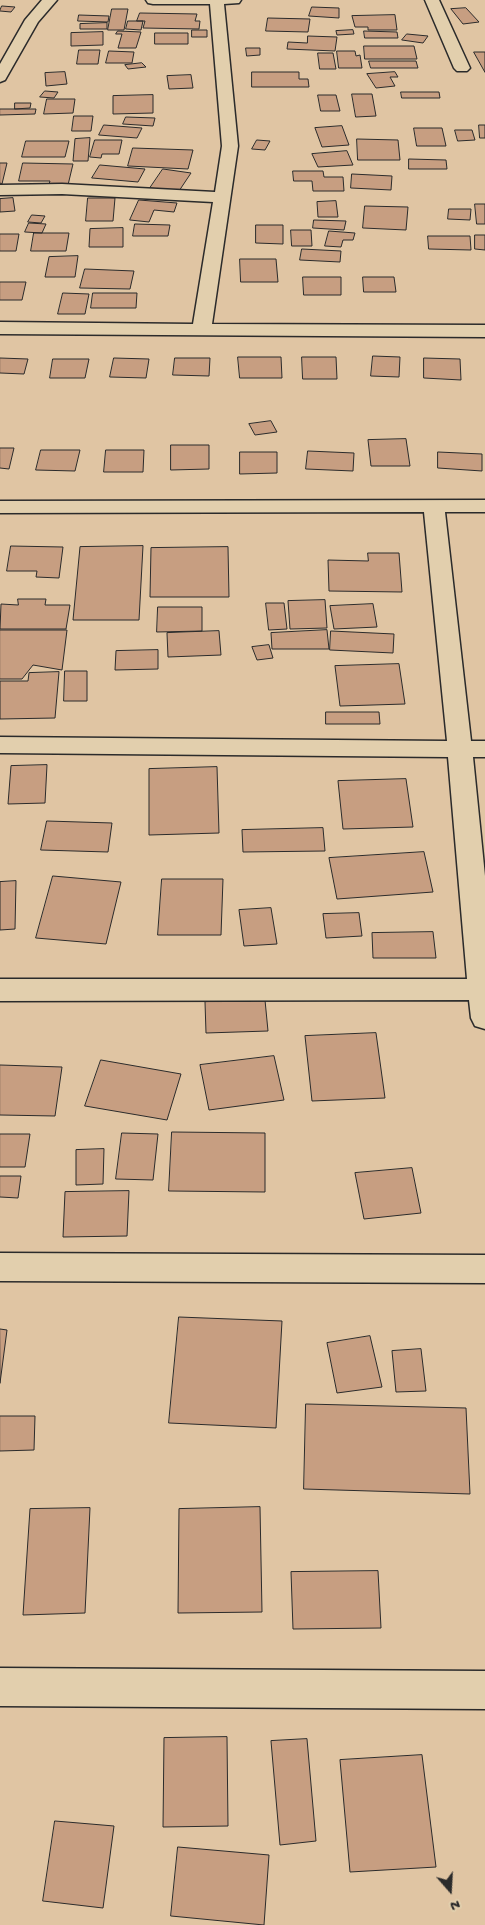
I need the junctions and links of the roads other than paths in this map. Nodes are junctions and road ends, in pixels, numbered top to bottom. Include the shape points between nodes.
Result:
1 (50, 0) edge
2 (153, 0) edge
3 (217, 0) edge
4 (234, 0) edge
5 (432, 0) edge
6 (462, 68) dead end
7 (0, 77) edge
8 (0, 190) edge
9 (222, 197) junction
10 (0, 328) edge
11 (202, 328) junction
12 (485, 331) edge
13 (434, 506) junction
14 (485, 506) edge
15 (0, 507) edge
16 (0, 745) edge
17 (485, 749) edge
18 (460, 750) junction
19 (483, 988) edge
20 (0, 990) edge
21 (485, 1018) edge
22 (0, 1267) edge
23 (485, 1269) edge
24 (0, 1688) edge
25 (485, 1690) edge

1 - 7 street via 32,20
2 - 3 street
3 - 4 street
3 - 9 street via 230,146
5 - 6 street
8 - 9 street
9 - 11 street
10 - 11 street
11 - 12 street
13 - 14 street
13 - 15 street
13 - 18 street
16 - 18 street
17 - 18 street
18 - 19 street
19 - 20 street
19 - 21 street
22 - 23 street
24 - 25 street

